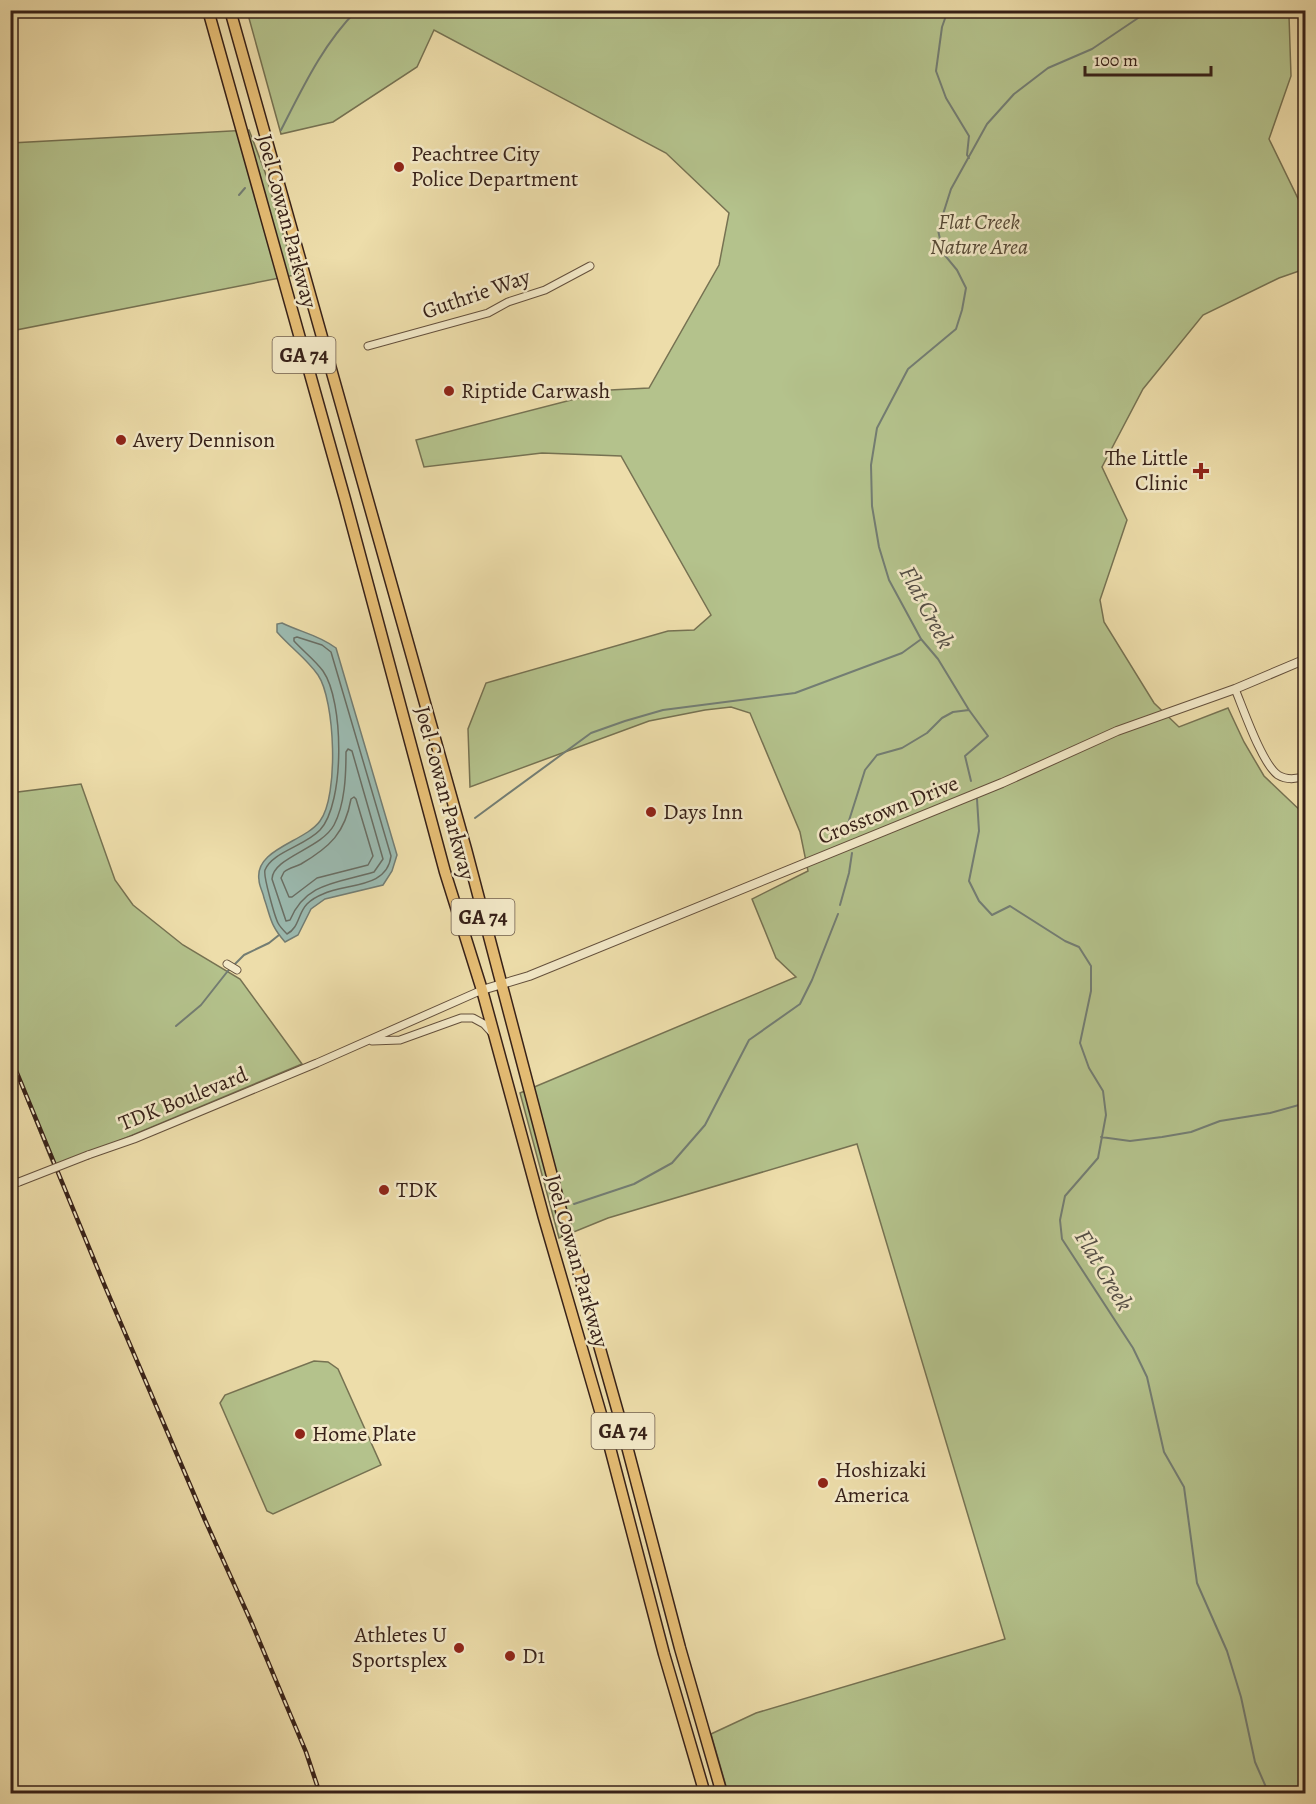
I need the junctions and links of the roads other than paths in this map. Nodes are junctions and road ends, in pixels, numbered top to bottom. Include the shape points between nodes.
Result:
1 (208, 10) edge
2 (230, 10) edge
3 (590, 266) dead end
4 (368, 346) dead end
5 (1305, 659) edge
6 (1235, 689) junction
7 (1305, 776) edge
8 (227, 964) dead end
9 (237, 970) dead end
10 (501, 985) junction
11 (482, 990) junction
12 (494, 1035) junction
13 (367, 1041) junction
14 (10, 1185) edge
15 (680, 1648) junction
16 (664, 1654) junction
17 (705, 1794) edge
18 (722, 1794) edge

1 - 11 main road, Joel Cowan Parkway / GA 74 via 445,872
2 - 10 main road, Joel Cowan Parkway / GA 74
3 - 4 street, Guthrie Way via 488,313
5 - 6 street, Crosstown Drive
6 - 7 street via 1267,764 1278,776
6 - 10 street, Crosstown Drive via 1117,731 1002,783
8 - 9 street
10 - 11 street, Crosstown Drive
10 - 15 main road, Joel Cowan Parkway / GA 74
11 - 12 main road, Joel Cowan Parkway / GA 74
11 - 13 street, TDK Boulevard
12 - 13 street, TDK Boulevard via 478,1021 461,1018 400,1040
12 - 16 main road, Joel Cowan Parkway / GA 74
13 - 14 street, TDK Boulevard, bridge via 134,1139
15 - 16 street
15 - 18 main road, Joel Cowan Parkway / GA 74
16 - 17 main road, Joel Cowan Parkway / GA 74

